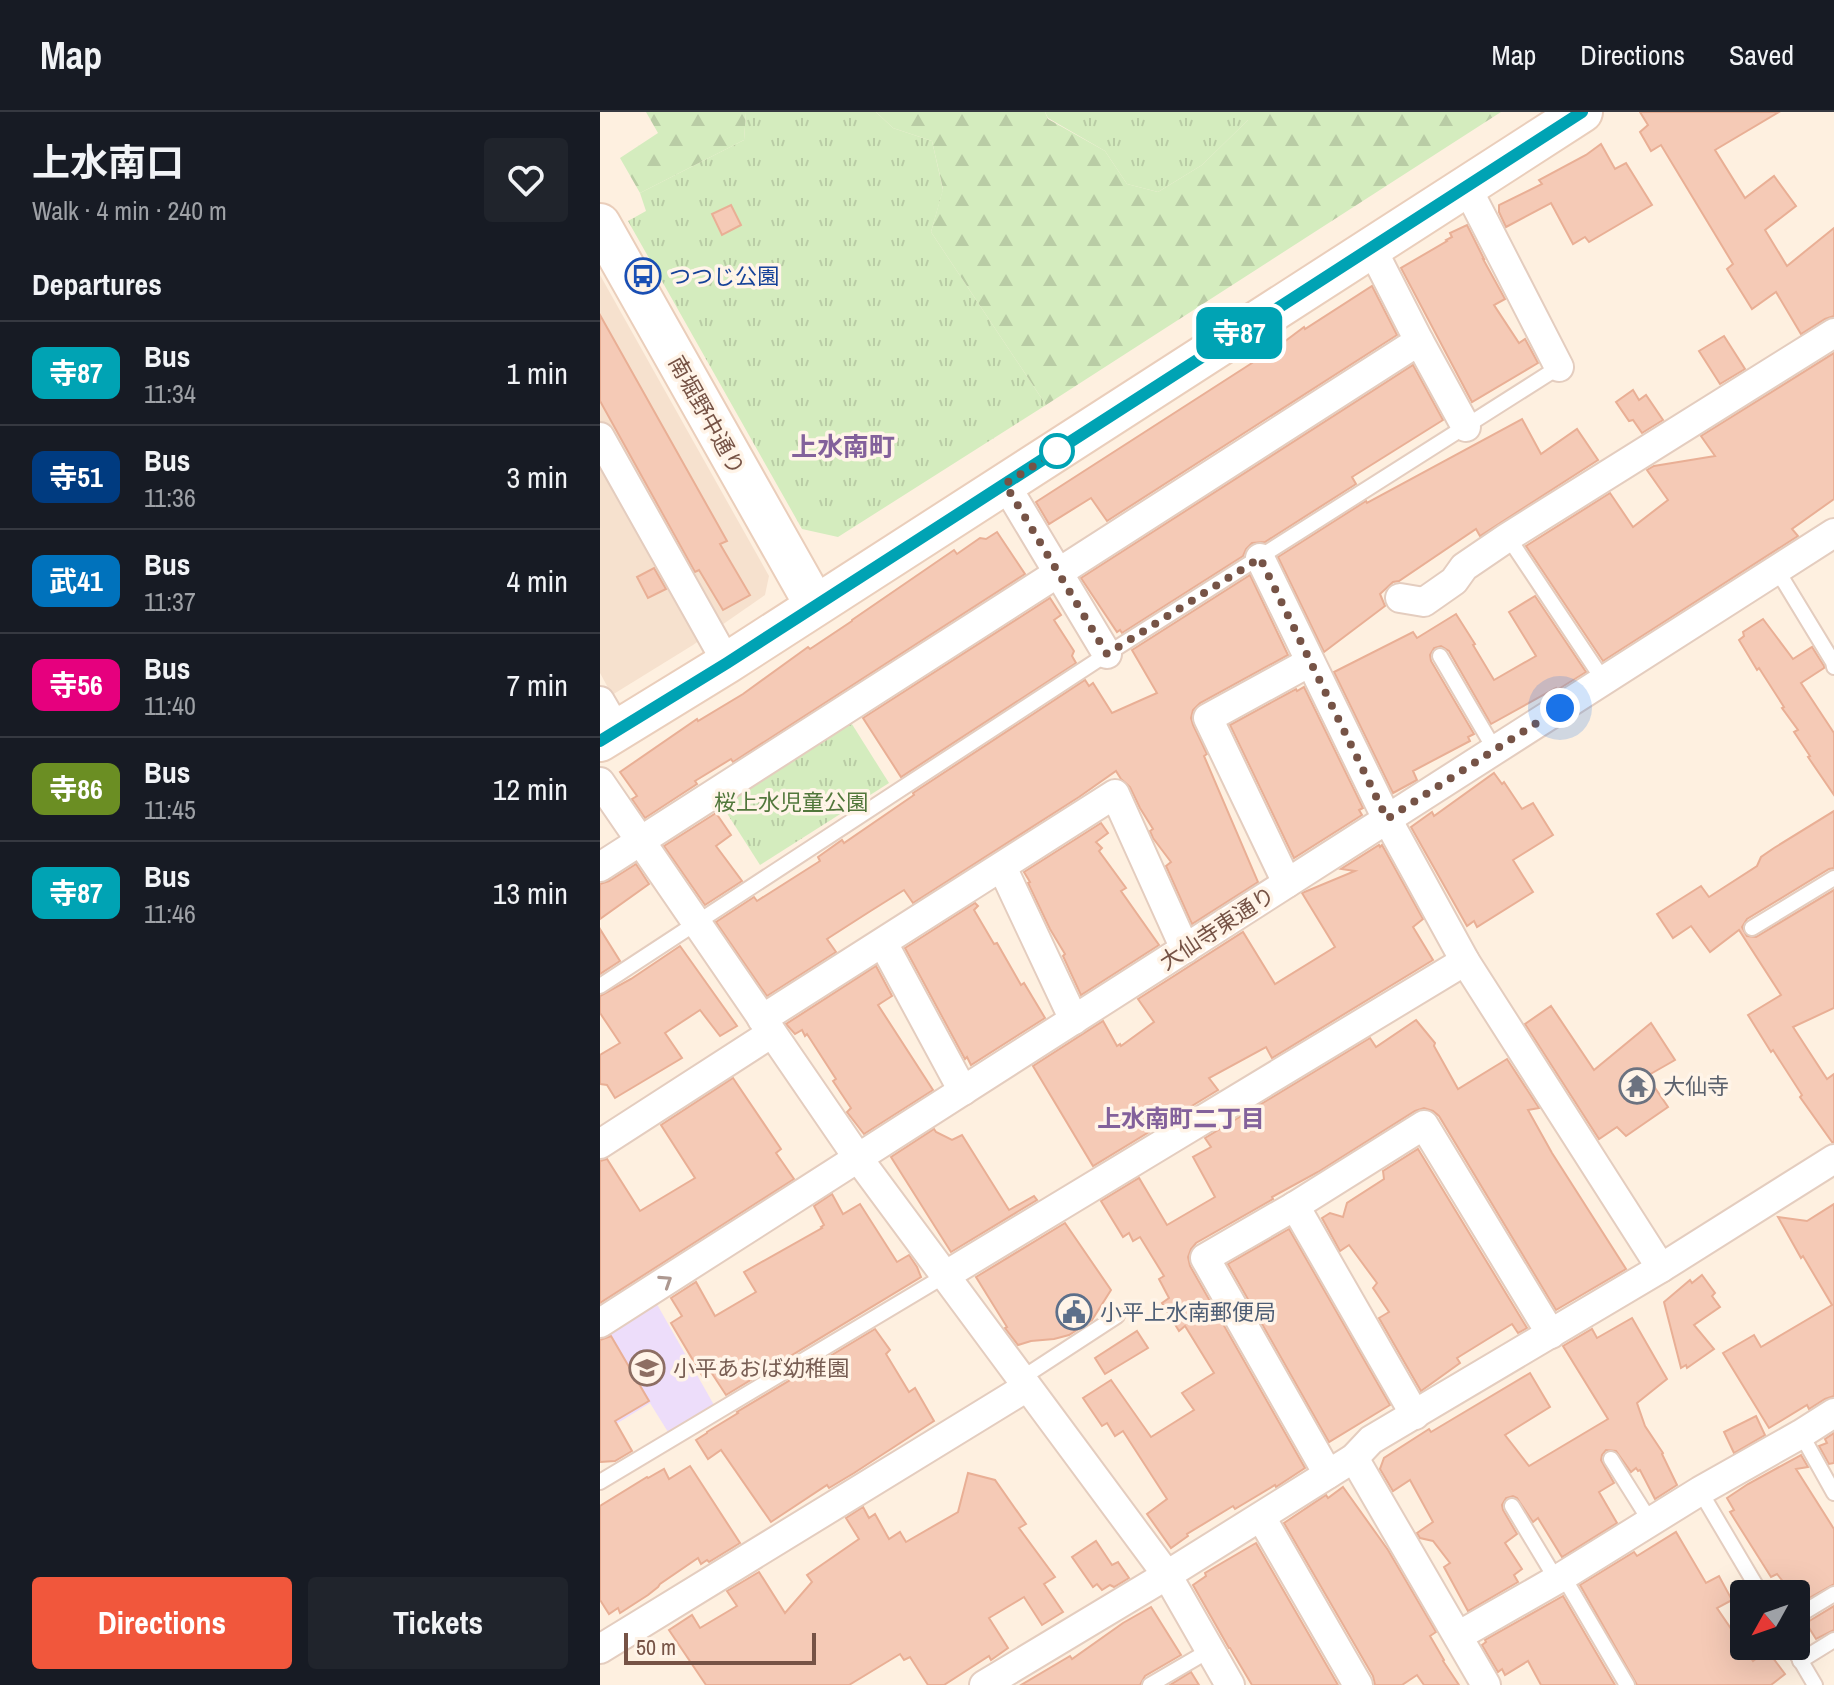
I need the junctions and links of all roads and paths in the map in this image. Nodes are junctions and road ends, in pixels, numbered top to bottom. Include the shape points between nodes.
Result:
1 (1582, 112) edge
2 (1466, 186) junction
3 (600, 224) edge
4 (1371, 247) junction
5 (1834, 333) edge
6 (1419, 341) junction
7 (1559, 367) joint
8 (1466, 427) junction
9 (600, 437) edge
10 (1005, 484) junction
11 (1834, 533) edge
12 (1508, 537) junction
13 (1260, 558) junction
14 (1777, 570) junction
15 (1059, 574) junction
16 (1400, 598) dead end
17 (815, 605) junction
18 (1107, 654) junction
19 (1440, 656) dead end
20 (1310, 662) junction
21 (727, 663) junction
22 (1834, 663) edge
23 (1604, 681) junction
24 (606, 724) edge
25 (1495, 750) junction
26 (600, 782) edge
27 (1387, 819) junction
28 (641, 842) junction
29 (600, 867) edge
30 (1002, 867) junction
31 (1834, 878) edge
32 (1287, 883) junction
33 (696, 923) junction
34 (1752, 928) dead end
35 (883, 943) junction
36 (1185, 949) junction
37 (1465, 961) junction
38 (600, 986) edge
39 (1074, 1020) junction
40 (767, 1026) junction
41 (963, 1091) junction
42 (600, 1144) edge
43 (858, 1158) junction
44 (1834, 1159) edge
45 (1295, 1206) junction
46 (1661, 1268) junction
47 (946, 1275) junction
48 (1117, 1316) dead end
49 (600, 1323) edge
50 (1551, 1334) junction
51 (1025, 1382) junction
52 (1834, 1413) edge
53 (1415, 1415) junction
54 (1801, 1434) junction
55 (1354, 1458) junction
56 (1611, 1459) dead end
57 (1328, 1474) junction
58 (600, 1482) edge
59 (1700, 1491) junction
60 (1834, 1493) edge
61 (1512, 1506) dead end
62 (1261, 1517) junction
63 (1650, 1521) junction
64 (1167, 1575) junction
65 (1559, 1578) junction
66 (1753, 1580) edge
67 (1834, 1594) edge
68 (1810, 1609) edge
69 (1458, 1636) junction
70 (1834, 1640) edge
71 (600, 1649) edge
72 (1210, 1650) junction
73 (1800, 1661) joint
74 (1812, 1681) edge
75 (984, 1685) edge
76 (1150, 1685) edge
77 (1230, 1685) edge
78 (1358, 1685) edge
79 (1486, 1685) edge
80 (1627, 1685) edge
81 (1795, 1685) edge

1 - 2 main road
2 - 4 main road
2 - 7 street
3 - 17 main road, 南堀野中通り
4 - 6 street
4 - 10 main road
5 - 12 street
6 - 8 street
6 - 15 street
7 - 8 lane
8 - 13 lane
9 - 21 street
10 - 15 street
10 - 17 main road
11 - 14 street, 大仙寺東通り
12 - 16 street via 1424,602
12 - 23 lane
13 - 18 lane
13 - 20 street
14 - 22 lane
14 - 23 street, 大仙寺東通り
15 - 18 street
15 - 28 street
17 - 21 main road
18 - 33 lane
19 - 25 lane
20 - 27 street
20 - 32 street via 1208,718
21 - 24 main road
23 - 25 street, 大仙寺東通り
25 - 27 street, 大仙寺東通り
26 - 28 street
27 - 32 street, 大仙寺東通り
27 - 37 street
28 - 29 street
28 - 33 street
30 - 35 street
30 - 36 street via 1115,794
30 - 39 street
31 - 34 lane
32 - 36 street, 大仙寺東通り
33 - 38 lane
33 - 40 street
35 - 40 street
35 - 41 street
36 - 39 street, 大仙寺東通り
37 - 46 street
37 - 47 street
39 - 41 street, 大仙寺東通り
40 - 42 street
40 - 43 street
41 - 43 street, 大仙寺東通り
43 - 47 street
49 -> 43 street, 大仙寺東通り
44 - 46 street
45 - 50 street via 1424,1125
45 - 53 street
45 - 57 street via 1205,1258
46 - 50 street
47 - 51 street
47 - 58 lane
48 - 51 lane
50 - 53 street
51 - 64 street
51 - 71 street
52 - 54 street
53 - 55 street via 1371,1440
54 - 59 street
54 - 60 lane
55 - 57 street
55 - 69 street
56 - 63 lane
57 - 62 street
59 - 63 street
59 - 66 lane
61 - 65 lane
62 - 64 street
62 - 78 street
63 - 65 street
64 - 72 street
64 - 75 street
65 - 69 street
65 - 80 lane
67 - 68 lane
69 - 79 street
70 - 73 lane
72 - 76 lane
72 - 77 street
73 - 74 lane
74 - 81 lane

